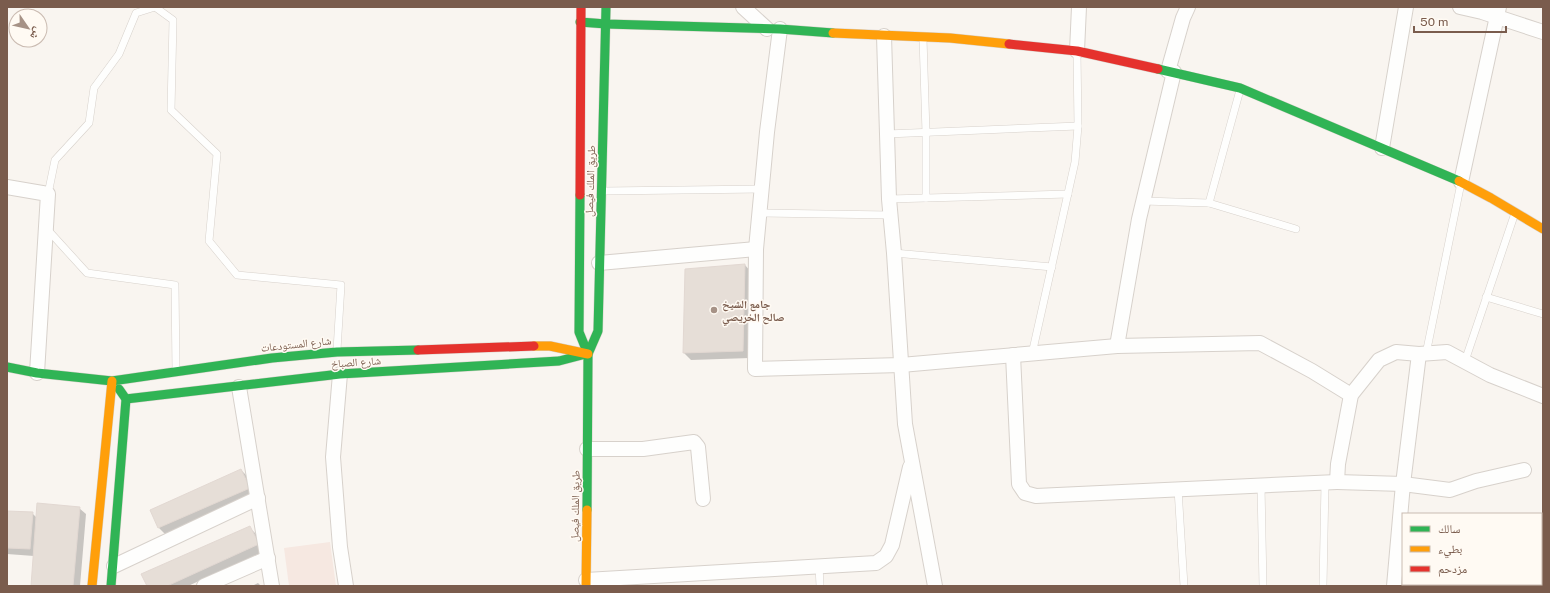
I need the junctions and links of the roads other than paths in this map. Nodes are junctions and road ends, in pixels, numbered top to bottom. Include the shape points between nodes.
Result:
1 (155, 7) edge
2 (581, 7) edge
3 (606, 7) edge
4 (743, 7) edge
5 (1079, 7) edge
6 (1188, 7) edge
7 (1406, 7) edge
8 (1460, 7) edge
9 (1498, 12) edge
10 (580, 22) junction
11 (606, 24) junction
12 (773, 29) junction
13 (1543, 32) edge
14 (884, 36) junction
15 (923, 38) junction
16 (1077, 51) junction
17 (1171, 71) junction
18 (1240, 88) junction
19 (1078, 126) junction
20 (926, 133) junction
21 (887, 134) junction
22 (1382, 148) junction
23 (1461, 182) junction
24 (7, 186) edge
25 (762, 189) junction
26 (601, 191) junction
27 (48, 194) junction
28 (1068, 194) junction
29 (926, 198) junction
30 (889, 199) junction
31 (1143, 201) junction
32 (1209, 203) junction
33 (759, 213) junction
34 (1515, 213) junction
35 (890, 215) junction
36 (47, 229) junction
37 (1296, 229) dead end
38 (1543, 229) edge
39 (756, 249) junction
40 (894, 253) junction
41 (599, 263) junction
42 (1052, 267) junction
43 (1486, 297) junction
44 (1543, 314) edge
45 (1117, 346) junction
46 (337, 352) junction
47 (588, 354) junction
48 (1032, 354) junction
49 (1422, 354) junction
50 (1012, 355) junction
51 (1465, 361) junction
52 (901, 365) junction
53 (7, 366) edge
54 (176, 371) junction
55 (37, 374) junction
56 (340, 374) junction
57 (112, 381) junction
58 (239, 387) junction
59 (1351, 395) junction
60 (1543, 396) edge
61 (126, 399) junction
62 (587, 449) junction
63 (911, 463) junction
64 (1524, 470) dead end
65 (1331, 483) junction
66 (1403, 484) junction
67 (1260, 486) junction
68 (1178, 490) junction
69 (258, 498) junction
70 (703, 499) dead end
71 (268, 558) junction
72 (114, 566) junction
73 (819, 566) junction
74 (626, 582) edge
75 (586, 583) edge
76 (92, 586) edge
77 (111, 586) edge
78 (204, 586) edge
79 (272, 586) edge
80 (346, 586) edge
81 (820, 586) edge
82 (935, 586) edge
83 (1184, 586) edge
84 (1263, 586) edge
85 (1323, 586) edge
86 (1394, 586) edge

1 - 27 lane via 136,13 120,54 94,88 89,122 55,160
1 - 46 lane via 173,20 171,110 216,154 209,242 237,275 341,285
2 - 10 street, طريق الملك فيصل
3 - 11 street, طريق الملك فيصل
4 - 12 street
5 - 16 street
6 - 17 street via 1183,18
7 - 22 street
8 - 9 street
9 - 13 street
9 - 23 street
10 - 11 street
10 - 47 street, طريق الملك فيصل via 579,332
11 - 12 street
11 - 26 street, طريق الملك فيصل
12 - 14 street
12 - 25 street
14 - 15 street
14 - 21 street
15 - 16 street via 950,38
15 - 20 lane
16 - 17 street
16 - 19 lane
17 - 18 street
17 - 31 street
18 - 22 street
18 - 32 lane
19 - 20 lane
19 - 28 lane via 1075,162
20 - 21 lane
20 - 29 lane
21 - 30 street
22 - 23 street
23 - 34 street
23 - 49 lane
24 - 27 street
25 - 26 lane
25 - 33 street
26 - 41 street, طريق الملك فيصل
27 - 36 street
28 - 29 lane
28 - 42 lane
29 - 30 lane
30 - 35 street
31 - 32 lane
31 - 45 street
32 - 37 lane
33 - 35 lane
33 - 39 street
34 - 38 street
34 - 43 lane
35 - 40 street
36 - 54 lane via 87,273 175,285
36 - 55 street
39 - 41 street
39 - 52 street via 755,369
40 - 42 lane
40 - 52 street
41 - 47 street, طريق الملك فيصل via 598,331
42 - 48 lane
43 - 44 lane
43 - 51 lane
45 - 48 street
45 - 59 street via 1260,343
46 - 47 street, شارع المستودعات via 550,346
46 - 54 street, شارع المستودعات
47 - 56 street, شارع الصباخ via 558,361
47 - 62 street, طريق الملك فيصل
48 - 50 street
49 - 51 street via 1447,352
49 - 59 street via 1396,352 1379,360
49 - 66 street
50 - 52 street
50 - 68 street via 1019,484 1025,493 1036,496
51 - 60 street via 1490,375
52 - 63 street via 904,424
53 - 55 street, شارع المستودعات
54 - 57 street, شارع المستودعات
55 - 57 street, شارع المستودعات
56 - 58 street, شارع الصباخ
56 - 80 street via 333,458 340,547
57 - 61 street
57 - 76 street
58 - 61 street, شارع الصباخ
58 - 69 street
59 - 65 street via 1338,464
61 - 72 street
62 - 70 street via 643,449 694,442 698,447
62 - 75 street, طريق الملك فيصل
63 - 73 street via 892,545 886,556 876,563
63 - 82 street
64 - 66 street via 1476,480 1450,490
65 - 66 street
65 - 67 street
65 - 85 lane
66 - 86 street
67 - 68 street
67 - 84 lane
68 - 83 lane
69 - 71 street
69 - 72 street
71 - 78 street
71 - 79 street
72 - 77 street
73 - 74 street
73 - 81 lane
74 - 75 street

